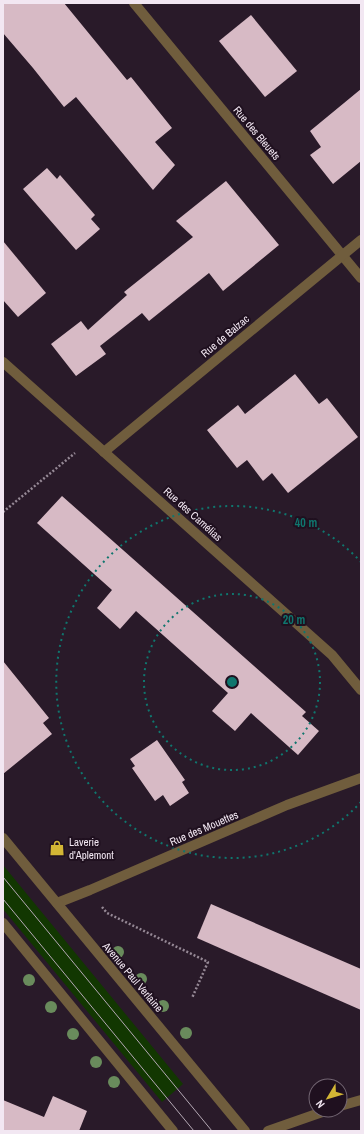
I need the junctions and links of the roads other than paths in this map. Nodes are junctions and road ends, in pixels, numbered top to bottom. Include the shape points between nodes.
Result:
1 (134, 3) edge
2 (361, 240) edge
3 (342, 256) junction
4 (361, 278) edge
5 (3, 362) edge
6 (104, 452) junction
7 (361, 690) edge
8 (361, 778) edge
9 (3, 838) edge
10 (57, 903) junction
11 (3, 923) edge
12 (361, 1100) edge
13 (348, 1104) edge
14 (308, 1117) edge
15 (174, 1131) edge
16 (245, 1131) edge
17 (268, 1131) edge

1 - 3 street, Rue des Bleuets
2 - 3 street, Rue de Balzac
3 - 4 street, Rue des Bleuets
3 - 6 street, Rue de Balzac
5 - 6 street, Rue des Camélias
6 - 7 street, Rue des Camélias via 332,655
8 - 10 street, Rue des Mouettes via 287,805
9 - 10 street, Avenue Paul Verlaine
10 - 16 street, Avenue Paul Verlaine
11 - 15 street
12 - 13 street
14 - 17 street

